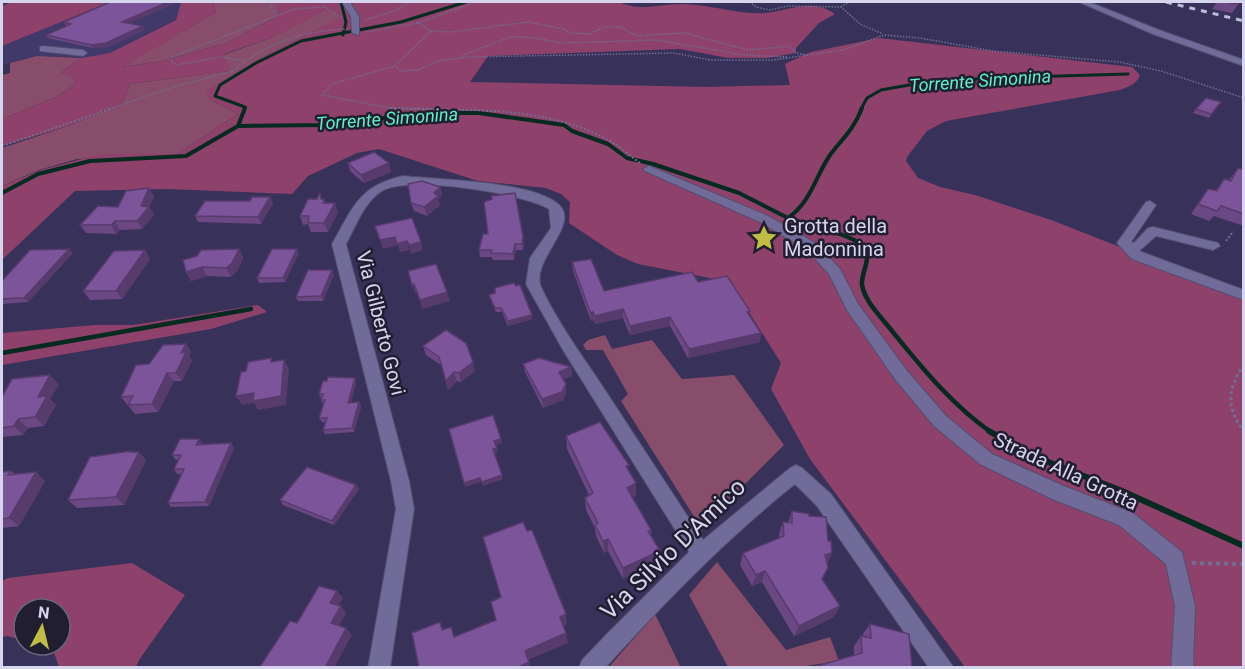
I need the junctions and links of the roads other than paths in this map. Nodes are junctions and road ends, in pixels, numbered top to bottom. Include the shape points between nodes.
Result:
1 (346, 2) edge
2 (1083, 2) edge
3 (356, 28) road end
4 (74, 45) edge
5 (83, 53) dead end
6 (1244, 63) edge
7 (648, 169) road end
8 (1150, 205) dead end
9 (1213, 246) dead end
10 (1129, 248) junction
11 (1244, 295) edge
12 (701, 554) junction
13 (379, 668) edge
14 (590, 668) edge
15 (943, 668) edge
16 (1182, 668) edge

1 - 3 street via 355,16
2 - 6 street
4 - 5 street via 47,47
7 - 16 street, Strada Alla Grotta via 764,219 812,247 835,272 852,306 901,375 940,421 986,459 1126,519 1175,560 1185,606
8 - 10 street via 1124,243
9 - 10 street via 1153,231 1138,247
10 - 11 street via 1137,256
12 - 13 street, Via Gilberto Govi via 568,346 533,284 537,258 557,228 555,207 537,197 513,192 404,180 389,182 370,192 339,244 405,509
12 - 14 street, Via Silvio D'Amico
12 - 15 street, Via Silvio D'Amico via 796,472 824,500

